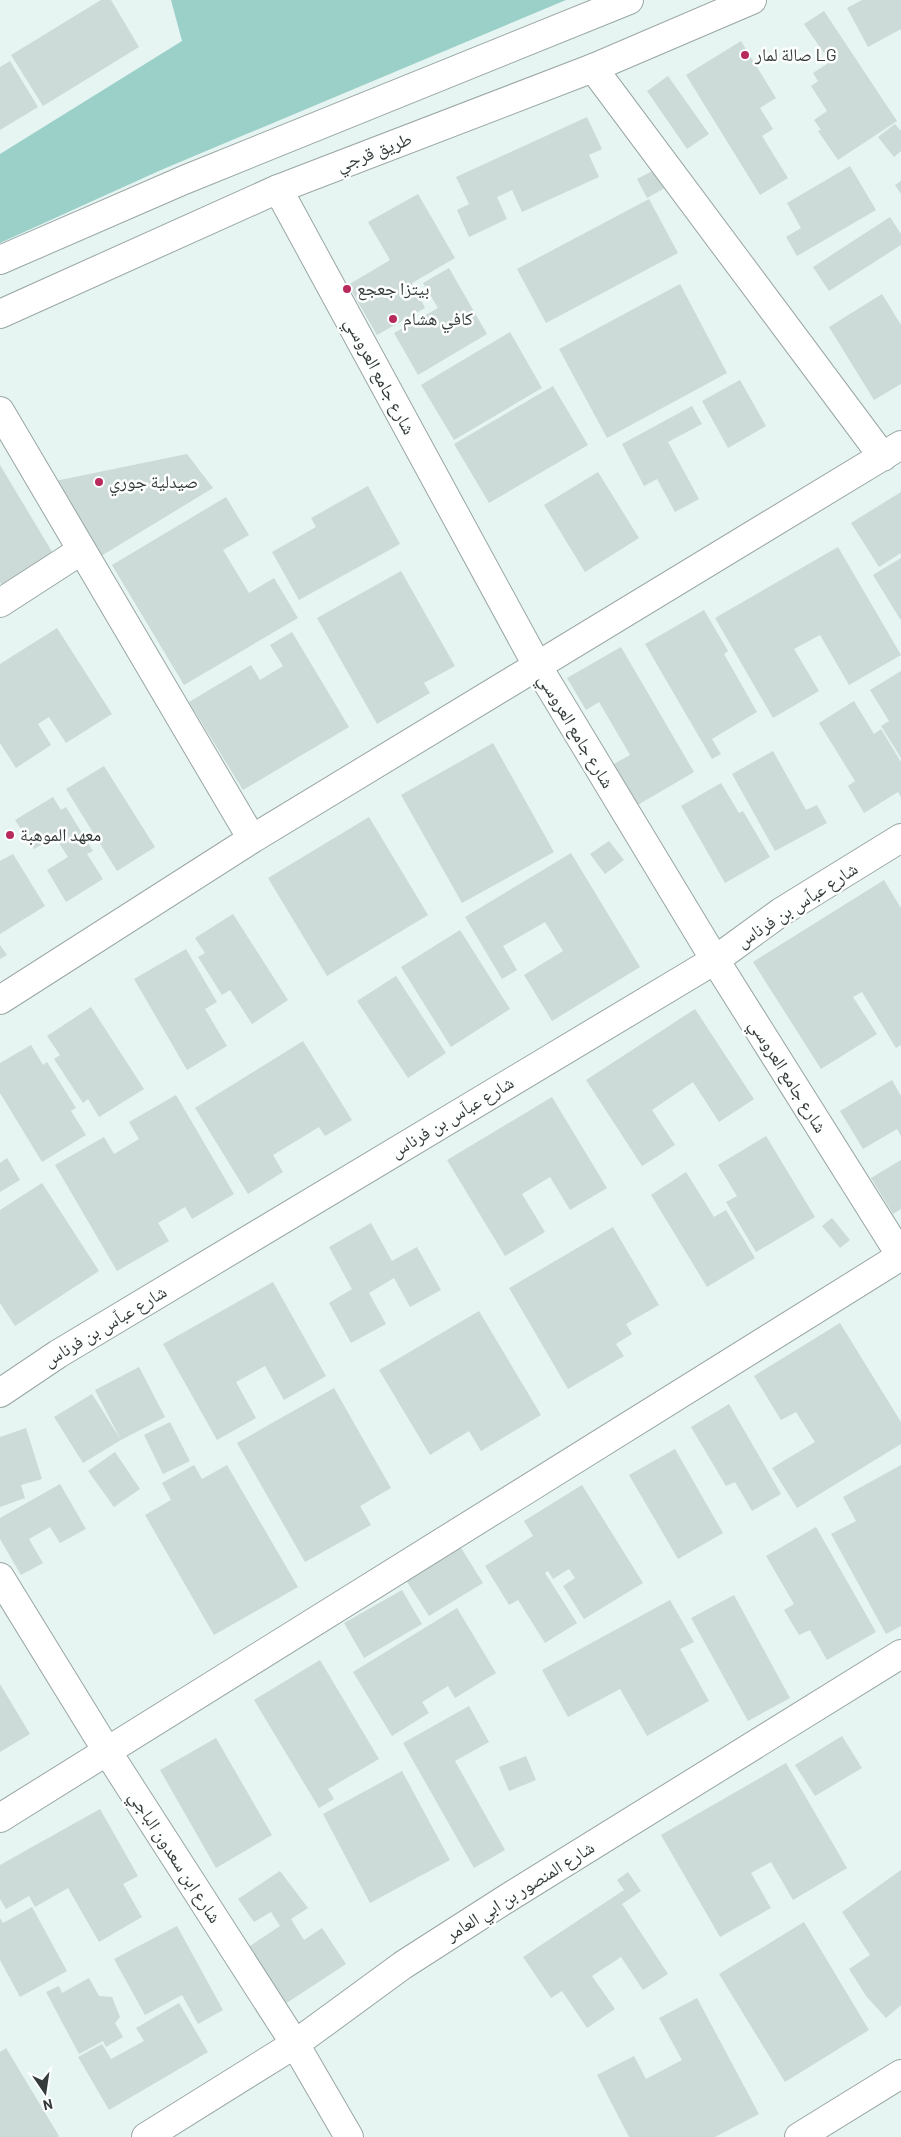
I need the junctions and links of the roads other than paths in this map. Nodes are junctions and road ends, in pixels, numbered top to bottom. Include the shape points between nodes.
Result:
1 (629, 0) edge
2 (752, 0) edge
3 (593, 68) junction
4 (278, 189) junction
5 (0, 260) edge
6 (0, 314) edge
7 (0, 411) edge
8 (892, 451) edge
9 (82, 550) junction
10 (0, 603) edge
11 (538, 668) junction
12 (901, 838) edge
13 (252, 839) junction
14 (715, 960) junction
15 (0, 1000) edge
16 (901, 1256) edge
17 (0, 1393) edge
18 (0, 1577) edge
19 (901, 1654) edge
20 (107, 1751) junction
21 (0, 1818) edge
22 (295, 2044) junction
23 (901, 2074) edge
24 (146, 2137) edge
25 (349, 2137) edge
26 (799, 2137) edge

1 - 5 main road via 184,180
2 - 3 main road, طريق قرجي
3 - 4 main road, طريق قرجي
3 - 8 main road
4 - 6 main road, طريق قرجي
4 - 11 main road, شارع جامع العروسي
7 - 9 main road
8 - 11 main road via 611,620
9 - 10 main road
9 - 13 main road
11 - 13 main road
11 - 14 main road, شارع جامع العروسي
12 - 14 main road, شارع عباّس بن فرناس via 781,912
13 - 15 main road
14 - 16 main road, شارع جامع العروسي
14 - 17 main road, شارع عباّس بن فرناس via 58,1354
16 - 20 main road
18 - 20 main road, شارع ابن سعدون الباجي
19 - 22 main road, شارع المنصور بن ابي العامر via 490,1909 403,1965
20 - 21 main road
20 - 22 main road, شارع ابن سعدون الباجي
22 - 24 main road, شارع المنصور بن ابي العامر
22 - 25 main road, شارع ابن سعدون الباجي
23 - 26 main road

